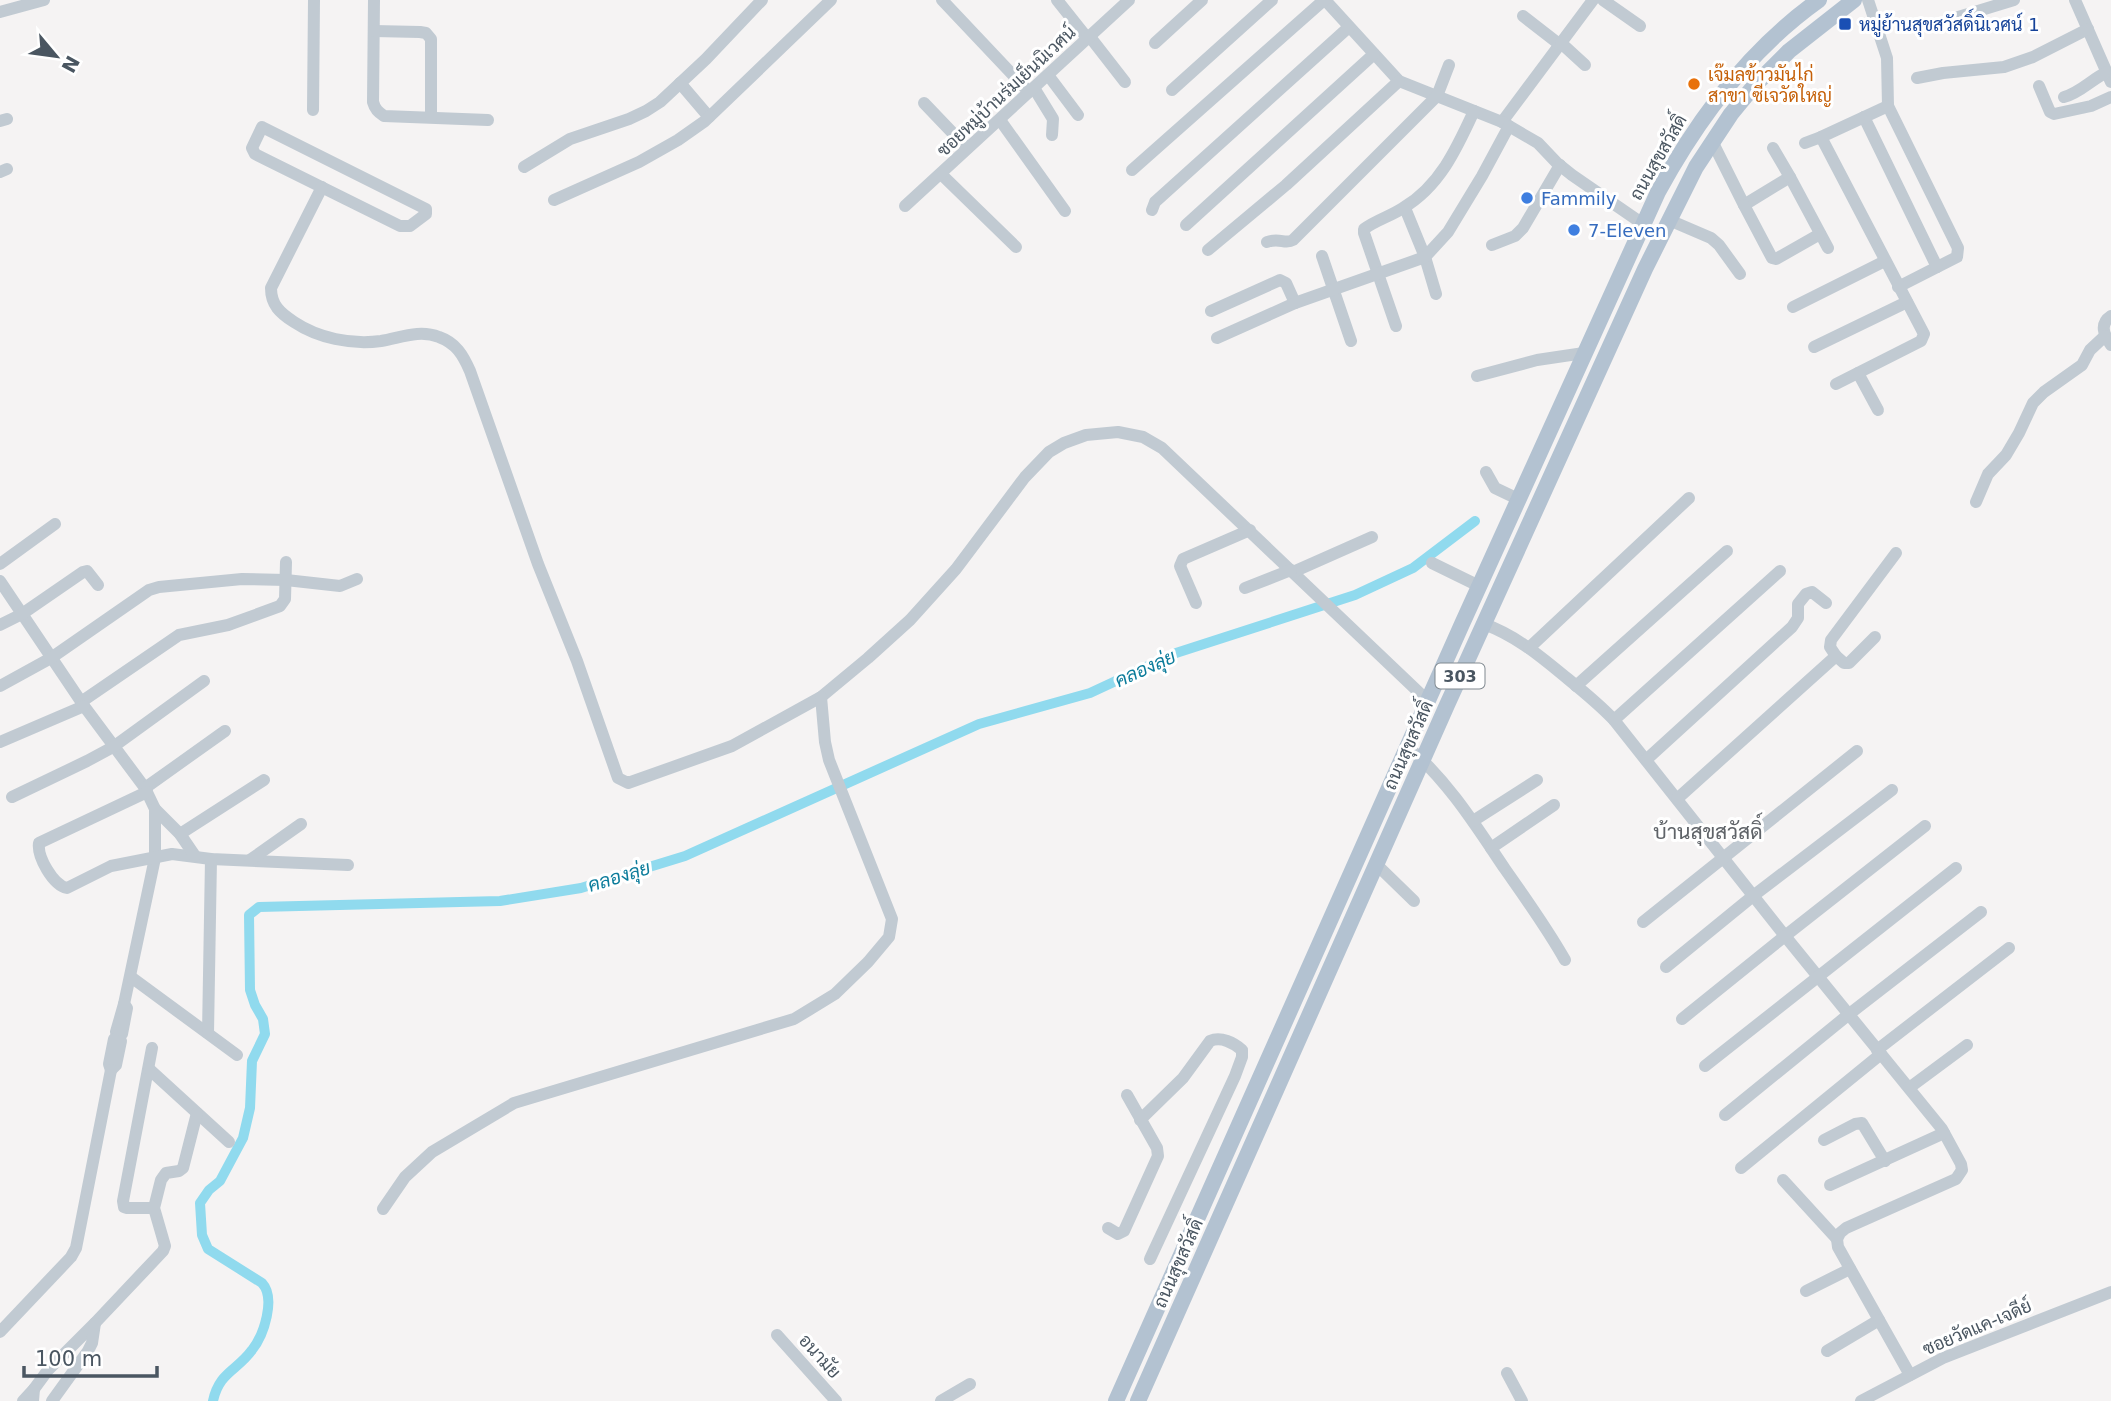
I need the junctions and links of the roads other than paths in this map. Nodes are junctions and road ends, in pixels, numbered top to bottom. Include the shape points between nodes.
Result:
1 (44, 0) edge
2 (314, 0) edge
3 (374, 0) edge
4 (762, 0) edge
5 (831, 0) edge
6 (942, 0) edge
7 (1057, 0) edge
8 (1129, 0) edge
9 (1202, 0) edge
10 (1272, 0) edge
11 (1324, 0) edge
12 (1593, 0) edge
13 (1603, 0) edge
14 (1819, 0) edge
15 (1854, 0) edge
16 (1868, 0) edge
17 (2014, 0) edge
18 (2075, 0) edge
19 (0, 12) edge
20 (1522, 16) dead end
21 (1955, 18) dead end
22 (1640, 26) dead end
23 (1349, 27) junction
24 (2088, 29) junction
25 (373, 31) junction
26 (1089, 38) junction
27 (1155, 43) dead end
28 (1560, 44) junction
29 (1374, 54) junction
30 (1448, 65) dead end
31 (1585, 65) dead end
32 (1048, 75) junction
33 (2109, 77) edge
34 (1917, 78) dead end
35 (1399, 80) junction
36 (1125, 82) dead end
37 (680, 83) junction
38 (2039, 86) dead end
39 (1031, 90) junction
40 (1172, 90) dead end
41 (1437, 96) junction
42 (2064, 97) dead end
43 (2111, 97) edge
44 (924, 103) dead end
45 (1888, 106) junction
46 (313, 110) dead end
47 (1474, 111) junction
48 (1078, 115) dead end
49 (431, 117) junction
50 (709, 117) junction
51 (1864, 117) junction
52 (488, 120) dead end
53 (1000, 120) junction
54 (1505, 124) junction
55 (1052, 135) dead end
56 (1821, 137) junction
57 (1712, 141) junction
58 (1805, 143) dead end
59 (967, 148) junction
60 (1773, 148) dead end
61 (1560, 165) junction
62 (524, 167) dead end
63 (1132, 170) dead end
64 (941, 174) junction
65 (1790, 177) junction
66 (322, 187) junction
67 (554, 200) dead end
68 (1744, 205) junction
69 (905, 206) dead end
70 (1405, 208) junction
71 (1152, 210) dead end
72 (1065, 211) dead end
73 (1669, 220) junction
74 (1643, 224) junction
75 (1186, 225) dead end
76 (1820, 234) junction
77 (1267, 242) dead end
78 (1492, 245) dead end
79 (1016, 247) dead end
80 (1828, 248) dead end
81 (1208, 250) dead end
82 (1322, 256) dead end
83 (1425, 257) junction
84 (1885, 261) junction
85 (1937, 267) junction
86 (1378, 274) junction
87 (1740, 274) dead end
88 (1898, 286) junction
89 (1333, 290) junction
90 (1436, 294) dead end
91 (1907, 302) junction
92 (1295, 303) junction
93 (1793, 307) dead end
94 (1210, 311) dead end
95 (2111, 316) edge
96 (1396, 326) dead end
97 (1217, 338) dead end
98 (1350, 341) dead end
99 (2108, 341) edge
100 (1814, 347) dead end
101 (1584, 353) junction
102 (1858, 373) junction
103 (1477, 376) dead end
104 (1836, 384) dead end
105 (1878, 411) dead end
106 (1486, 472) dead end
107 (1689, 498) dead end
108 (1518, 499) junction
109 (1976, 502) dead end
110 (55, 524) dead end
111 (1250, 530) junction
112 (1372, 537) dead end
113 (1727, 551) dead end
114 (1896, 553) dead end
115 (286, 562) dead end
116 (1432, 563) dead end
117 (0, 564) edge
118 (1292, 571) junction
119 (1780, 571) dead end
120 (357, 579) dead end
121 (286, 580) junction
122 (0, 581) edge
123 (98, 585) dead end
124 (1479, 586) junction
125 (1245, 588) dead end
126 (1196, 603) dead end
127 (1826, 603) dead end
128 (22, 614) junction
129 (1484, 624) junction
130 (0, 625) edge
131 (1875, 637) dead end
132 (1529, 648) junction
133 (1836, 656) junction
134 (51, 658) junction
135 (204, 681) dead end
136 (0, 686) edge
137 (1576, 686) junction
138 (821, 697) junction
139 (1428, 701) junction
140 (82, 704) junction
141 (1614, 720) junction
142 (225, 731) dead end
143 (0, 742) edge
144 (113, 747) junction
145 (1409, 747) junction
146 (1857, 751) dead end
147 (1423, 759) junction
148 (1646, 760) junction
149 (264, 780) dead end
150 (1537, 780) dead end
151 (146, 790) junction
152 (1892, 790) dead end
153 (12, 797) dead end
154 (1677, 799) junction
155 (1554, 806) dead end
156 (155, 809) junction
157 (1473, 821) junction
158 (301, 824) dead end
159 (1925, 826) dead end
160 (180, 834) junction
161 (1491, 848) junction
162 (195, 856) junction
163 (1722, 857) junction
164 (155, 858) junction
165 (211, 859) junction
166 (250, 860) junction
167 (348, 865) dead end
168 (1377, 865) junction
169 (1956, 868) dead end
170 (1753, 896) junction
171 (1414, 901) dead end
172 (1981, 912) dead end
173 (1643, 922) dead end
174 (1784, 936) junction
175 (2009, 948) dead end
176 (1565, 960) dead end
177 (1666, 967) dead end
178 (131, 976) junction
179 (1817, 976) junction
180 (1848, 1015) junction
181 (1682, 1019) dead end
182 (208, 1033) junction
183 (1967, 1045) dead end
184 (152, 1048) dead end
185 (1879, 1052) junction
186 (237, 1055) dead end
187 (1705, 1066) dead end
188 (149, 1069) junction
189 (1236, 1076) junction
190 (1257, 1086) junction
191 (1909, 1088) junction
192 (1127, 1095) dead end
193 (197, 1113) junction
194 (1725, 1115) dead end
195 (1140, 1120) junction
196 (1212, 1128) junction
197 (1944, 1133) junction
198 (1234, 1137) junction
199 (1824, 1140) dead end
200 (229, 1142) dead end
201 (1885, 1161) junction
202 (1741, 1168) dead end
203 (1189, 1175) junction
204 (1783, 1180) dead end
205 (1213, 1185) junction
206 (1830, 1185) dead end
207 (154, 1208) junction
208 (383, 1209) dead end
209 (1108, 1228) dead end
210 (1837, 1239) junction
211 (1150, 1259) dead end
212 (1850, 1269) junction
213 (1807, 1291) dead end
214 (2111, 1292) edge
215 (1879, 1320) junction
216 (95, 1323) junction
217 (0, 1332) edge
218 (778, 1335) dead end
219 (1827, 1351) dead end
220 (1507, 1373) dead end
221 (1910, 1375) junction
222 (970, 1384) dead end
223 (29, 1398) edge
224 (52, 1401) edge
225 (836, 1401) edge
226 (941, 1401) edge
227 (1116, 1401) edge
228 (1138, 1401) edge
229 (1522, 1401) edge
230 (1861, 1401) edge

1 - 19 street
2 - 46 street
3 - 25 street
4 - 37 street
5 - 50 street
6 - 39 street
7 - 26 street
8 - 26 street, ซอยหมู่บ้านร่มเย็นนิเวศน์
9 - 27 street
10 - 40 street
11 - 23 street
11 - 63 street
12 - 28 street
13 - 22 street
14 - 74 main road, ถนนสุขสวัสดิ์ / 303 via 1769,43 1721,94 1675,161
15 - 57 main road, ถนนสุขสวัสดิ์ / 303 via 1789,51 1754,86
16 - 45 street via 1887,58
17 - 21 street
18 - 24 street
20 - 28 street
23 - 29 street
23 - 71 street via 1155,202
24 - 33 street
24 - 34 street via 2004,67
25 - 49 street via 375,108 384,116
25 - 49 street via 420,32 431,39
26 - 32 street, ซอยหมู่บ้านร่มเย็นนิเวศน์
26 - 36 street
28 - 31 street
28 - 54 street
29 - 35 street
29 - 75 street
30 - 41 street
32 - 39 street, ซอยหมู่บ้านร่มเย็นนิเวศน์
32 - 48 street
33 - 42 street via 2091,80
35 - 41 street
35 - 81 street
37 - 50 street
37 - 62 street via 646,111 570,139
38 - 43 street via 2054,114
39 - 53 street, ซอยหมู่บ้านร่มเย็นนิเวศน์
39 - 55 street via 1053,119
41 - 47 street
41 - 77 street via 1293,240
44 - 59 street
45 - 51 street
45 - 85 street via 1958,248 1957,257
47 - 54 street
47 - 70 street via 1449,162
49 - 52 street
50 - 67 street via 660,151
51 - 56 street
51 - 85 street
53 - 59 street, ซอยหมู่บ้านร่มเย็นนิเวศน์
53 - 72 street
54 - 61 street via 1538,143
54 - 83 street via 1482,176 1448,232
56 - 58 street
56 - 84 street
57 - 68 street
57 - 73 main road, ถนนสุขสวัสดิ์ / 303
59 - 64 street, ซอยหมู่บ้านร่มเย็นนิเวศน์
60 - 65 street
61 - 74 street
61 - 78 street via 1523,228
64 - 69 street, ซอยหมู่บ้านร่มเย็นนิเวศน์
64 - 79 street
65 - 68 street
65 - 76 street
66 - 66 street via 253,152 259,129 283,136 427,211 410,226 400,226
66 - 138 street via 271,288 271,298 280,313 324,336 361,342 436,335 458,349 578,660 618,778 628,783 732,746
68 - 76 street via 1772,258
70 - 83 street
70 - 86 street via 1364,229
73 - 87 street via 1711,238
73 - 129 main road, ถนนสุขสวัสดิ์ / 303
74 - 101 main road, ถนนสุขสวัสดิ์ / 303
76 - 80 street
82 - 89 street
83 - 86 street
83 - 90 street
84 - 88 street
84 - 93 street
85 - 88 street
86 - 89 street
86 - 96 street
88 - 91 street
89 - 92 street
89 - 98 street
91 - 100 street
91 - 102 street via 1924,338
92 - 94 street via 1286,283 1280,281
92 - 97 street
95 - 99 street via 2104,324
99 - 109 street via 2090,350 2082,365 2033,403 2010,448 1988,474
101 - 103 street
101 - 108 main road, ถนนสุขสวัสดิ์ / 303
102 - 104 street
102 - 105 street
106 - 108 street via 1495,488
107 - 132 street
108 - 124 main road, ถนนสุขสวัสดิ์ / 303
110 - 117 street
111 - 118 street
111 - 126 street via 1183,559 1180,566
111 - 138 street via 1184,466 1143,437 1118,432 1064,443 1026,477 956,569 910,620
112 - 118 street
113 - 137 street
114 - 133 street via 1831,640
115 - 121 street
116 - 124 street
118 - 125 street
118 - 139 street
119 - 141 street
120 - 121 street via 340,586
121 - 134 street via 242,579 149,590
121 - 140 street via 280,606 228,625 179,635
122 - 128 street
123 - 128 street via 83,572
124 - 139 main road, ถนนสุขสวัสดิ์ / 303
127 - 148 street via 1812,592 1806,594 1792,627
128 - 130 street
128 - 134 street
129 - 132 street
129 - 147 main road, ถนนสุขสวัสดิ์ / 303
131 - 133 street via 1849,663
132 - 137 street
133 - 154 street
134 - 136 street
134 - 140 street
135 - 144 street
137 - 141 street
138 - 208 street via 829,760 892,919 889,937 868,962 835,994 794,1019 514,1103 432,1152 405,1177
139 - 145 main road, ถนนสุขสวัสดิ์ / 303
140 - 143 street
140 - 144 street
141 - 148 street
142 - 151 street
144 - 151 street
144 - 153 street
145 - 147 street
145 - 190 main road, ถนนสุขสวัสดิ์ / 303
146 - 163 street
147 - 157 street
147 - 168 main road, ถนนสุขสวัสดิ์ / 303
148 - 154 street
149 - 160 street
150 - 157 street
151 - 156 street
151 - 164 street via 37,848 63,888 111,866
152 - 170 street
154 - 163 street
155 - 161 street
156 - 160 street
156 - 164 street
157 - 161 street
158 - 166 street
159 - 174 street
160 - 162 street
161 - 176 street
162 - 164 street
162 - 165 street
163 - 170 street
163 - 173 street
164 - 178 street
165 - 166 street
165 - 182 street
166 - 167 street
168 - 171 street
168 - 228 main road, ถนนสุขสวัสดิ์ / 303
169 - 179 street
170 - 174 street
170 - 177 street
172 - 180 street
174 - 179 street
174 - 181 street
175 - 185 street
178 - 182 street
178 - 217 street via 76,1248
179 - 180 street
179 - 187 street
180 - 185 street
180 - 194 street
182 - 186 street
183 - 191 street
184 - 188 street
185 - 191 street
185 - 202 street
188 - 193 street
188 - 207 street via 123,1201 127,1208
189 - 190 street
189 - 195 street via 1242,1050 1227,1041 1210,1041 1183,1078
189 - 196 street
190 - 198 main road, ถนนสุขสวัสดิ์ / 303
191 - 197 street
192 - 195 street
193 - 200 street
193 - 207 street via 183,1168 163,1175
195 - 209 street via 1157,1156 1125,1231 1118,1234
196 - 198 street
196 - 203 street
197 - 201 street
197 - 210 street via 1961,1164 1956,1179 1846,1228
198 - 205 main road, ถนนสุขสวัสดิ์ / 303
199 - 201 street via 1861,1123
201 - 206 street
203 - 205 street
203 - 211 street
204 - 210 street
205 - 227 main road, ถนนสุขสวัสดิ์ / 303
207 - 216 street via 163,1251
210 - 212 street
212 - 213 street
212 - 215 street
214 - 221 street, ซอยวัดแค-เจดีย์
215 - 219 street
215 - 221 street
216 - 223 street via 48,1370
216 - 224 street via 88,1351
218 - 225 street, อนามัย
220 - 229 street
221 - 230 street, ซอยวัดแค-เจดีย์
222 - 226 street

